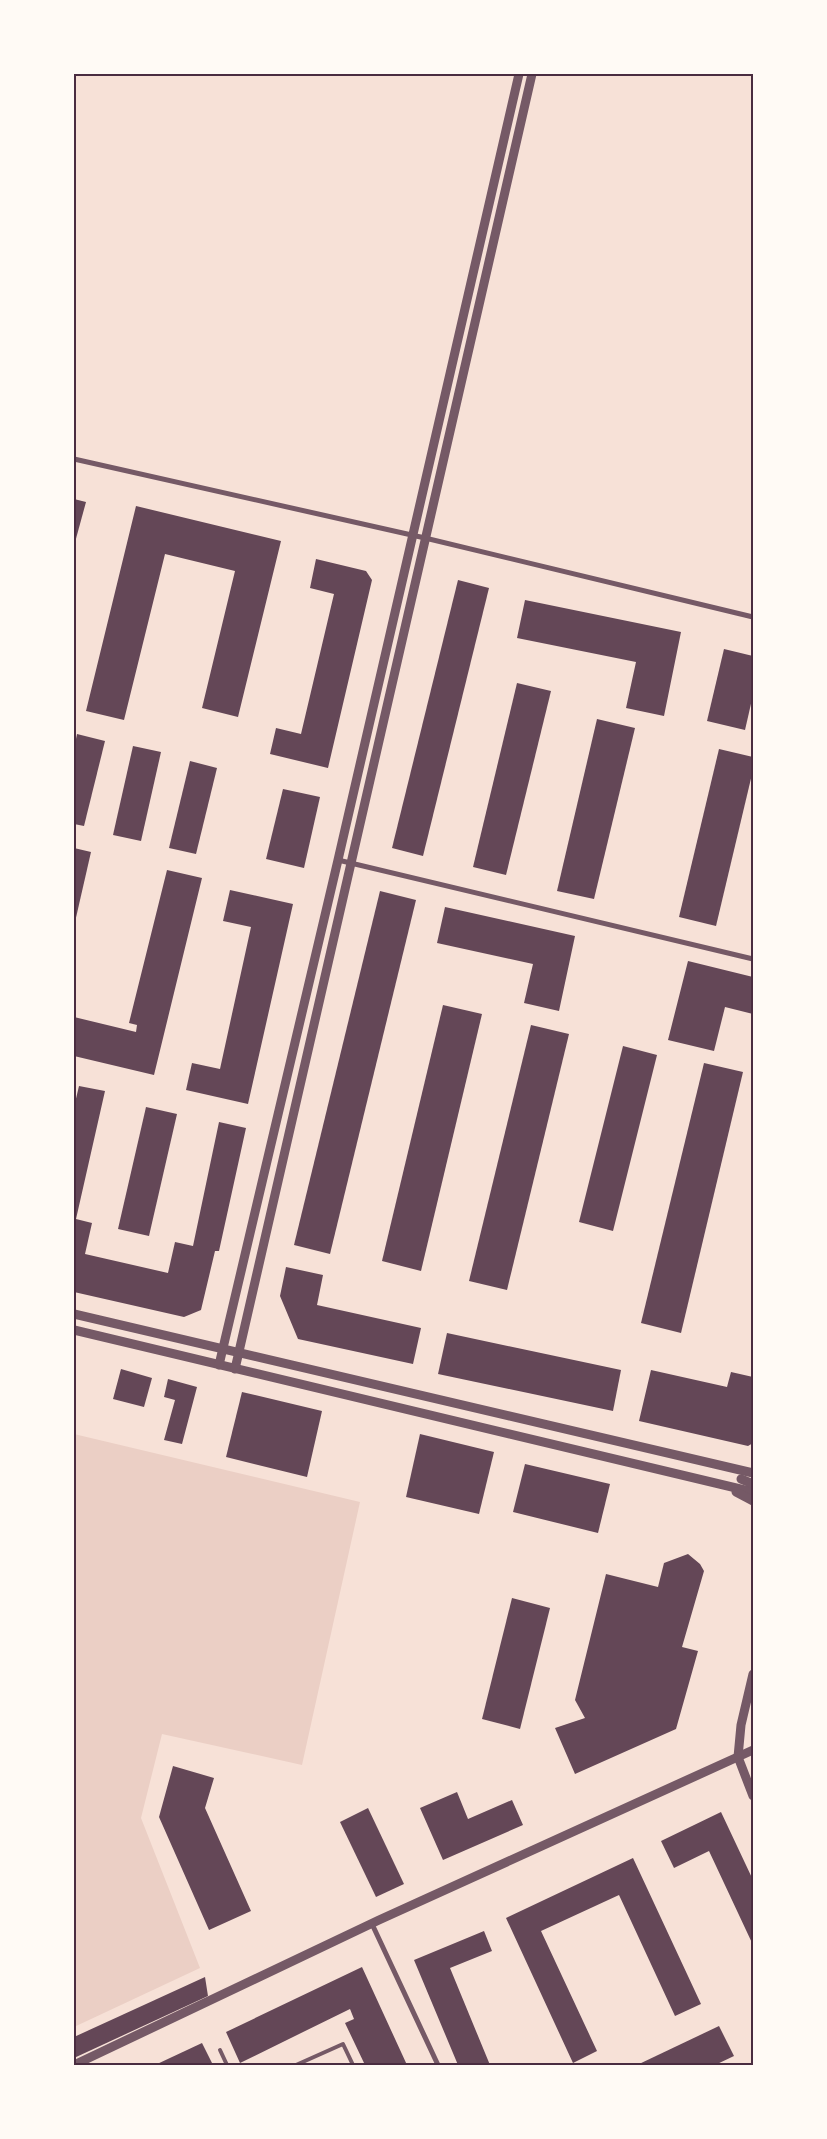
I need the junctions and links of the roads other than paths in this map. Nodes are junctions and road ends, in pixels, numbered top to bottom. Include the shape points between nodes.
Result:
1 (519, 74) edge
2 (532, 74) edge
3 (74, 459) edge
4 (413, 536) junction
5 (425, 538) junction
6 (753, 617) edge
7 (338, 860) junction
8 (351, 863) junction
9 (753, 959) edge
10 (74, 1314) edge
11 (74, 1330) edge
12 (223, 1349) junction
13 (240, 1353) junction
14 (219, 1365) junction
15 (235, 1370) junction
16 (753, 1473) edge
17 (741, 1479) dead end
18 (753, 1484) edge
19 (736, 1492) dead end
20 (753, 1492) edge
21 (753, 1501) edge
22 (753, 1674) edge
23 (753, 1750) edge
24 (738, 1757) junction
25 (753, 1796) edge
26 (372, 1924) junction
27 (220, 2050) dead end
28 (74, 2065) edge
29 (227, 2065) edge
30 (296, 2065) edge
31 (353, 2065) edge
32 (438, 2065) edge

1 - 4 street
2 - 5 street
3 - 4 street
4 - 5 street
4 - 7 street
5 - 6 street
5 - 8 street
7 - 8 street
7 - 12 street
8 - 9 street
8 - 13 street
10 - 12 street
11 - 14 street
12 - 13 street
12 - 14 street
13 - 15 street
13 - 16 street
14 - 15 street
15 - 20 street
17 - 18 street
19 - 21 street
22 - 24 street via 741,1725
23 - 24 street
24 - 25 street
24 - 26 street
26 - 28 street
26 - 32 street
27 - 29 lane
30 - 31 lane via 343,2044

